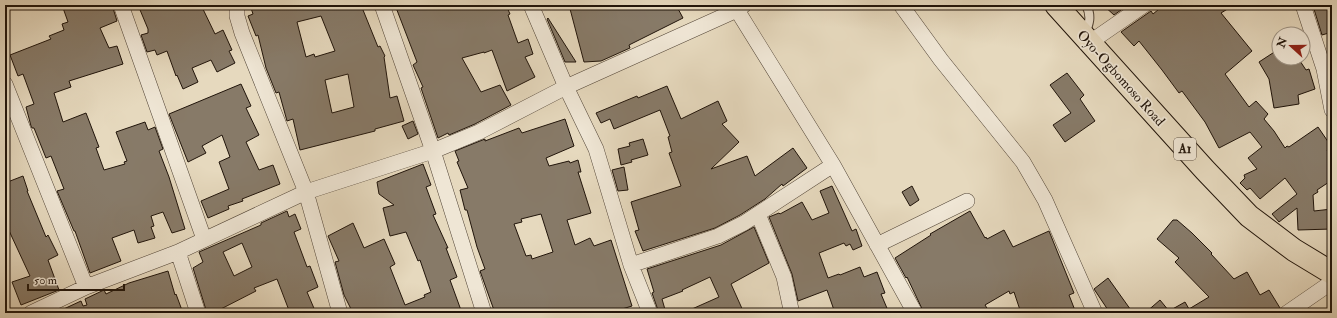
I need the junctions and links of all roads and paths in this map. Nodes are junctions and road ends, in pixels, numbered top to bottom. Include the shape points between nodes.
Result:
1 (121, 5) edge
2 (237, 5) edge
3 (382, 5) edge
4 (531, 5) edge
5 (901, 5) edge
6 (1056, 5) edge
7 (1086, 5) edge
8 (1144, 5) edge
9 (1302, 5) edge
10 (741, 7) edge
11 (1087, 40) junction
12 (5, 84) edge
13 (566, 87) junction
14 (1332, 110) edge
15 (433, 151) junction
16 (833, 166) junction
17 (306, 192) junction
18 (967, 201) dead end
19 (758, 214) junction
20 (204, 239) junction
21 (877, 245) junction
22 (178, 252) junction
23 (631, 265) junction
24 (1332, 273) edge
25 (1332, 282) edge
26 (86, 287) junction
27 (54, 308) edge
28 (31, 313) edge
29 (198, 313) edge
30 (340, 313) edge
31 (484, 313) edge
32 (650, 313) edge
33 (792, 313) edge
34 (915, 313) edge
35 (1095, 313) edge
36 (1287, 313) edge

1 - 20 street
2 - 17 street via 242,33
3 - 15 street
4 - 13 street
5 - 35 street via 941,60 1023,162 1045,200
6 - 11 highway, Oyo-Ogbomoso Road / A1
7 - 11 lane via 1090,12
8 - 11 street
9 - 14 street via 1324,69
10 - 13 street
10 - 16 street
11 - 24 highway, Oyo-Ogbomoso Road / A1 via 1249,216 1294,250
12 - 26 street
13 - 15 street via 479,132
13 - 23 street via 596,149
15 - 17 street
15 - 31 street
16 - 19 street
16 - 21 street
17 - 20 street
17 - 30 street
18 - 21 street
19 - 23 street via 718,236
19 - 33 street via 784,277
20 - 22 street
21 - 34 street
22 - 26 street
22 - 29 street
23 - 32 street
25 - 36 street
26 - 27 street
27 - 28 street

